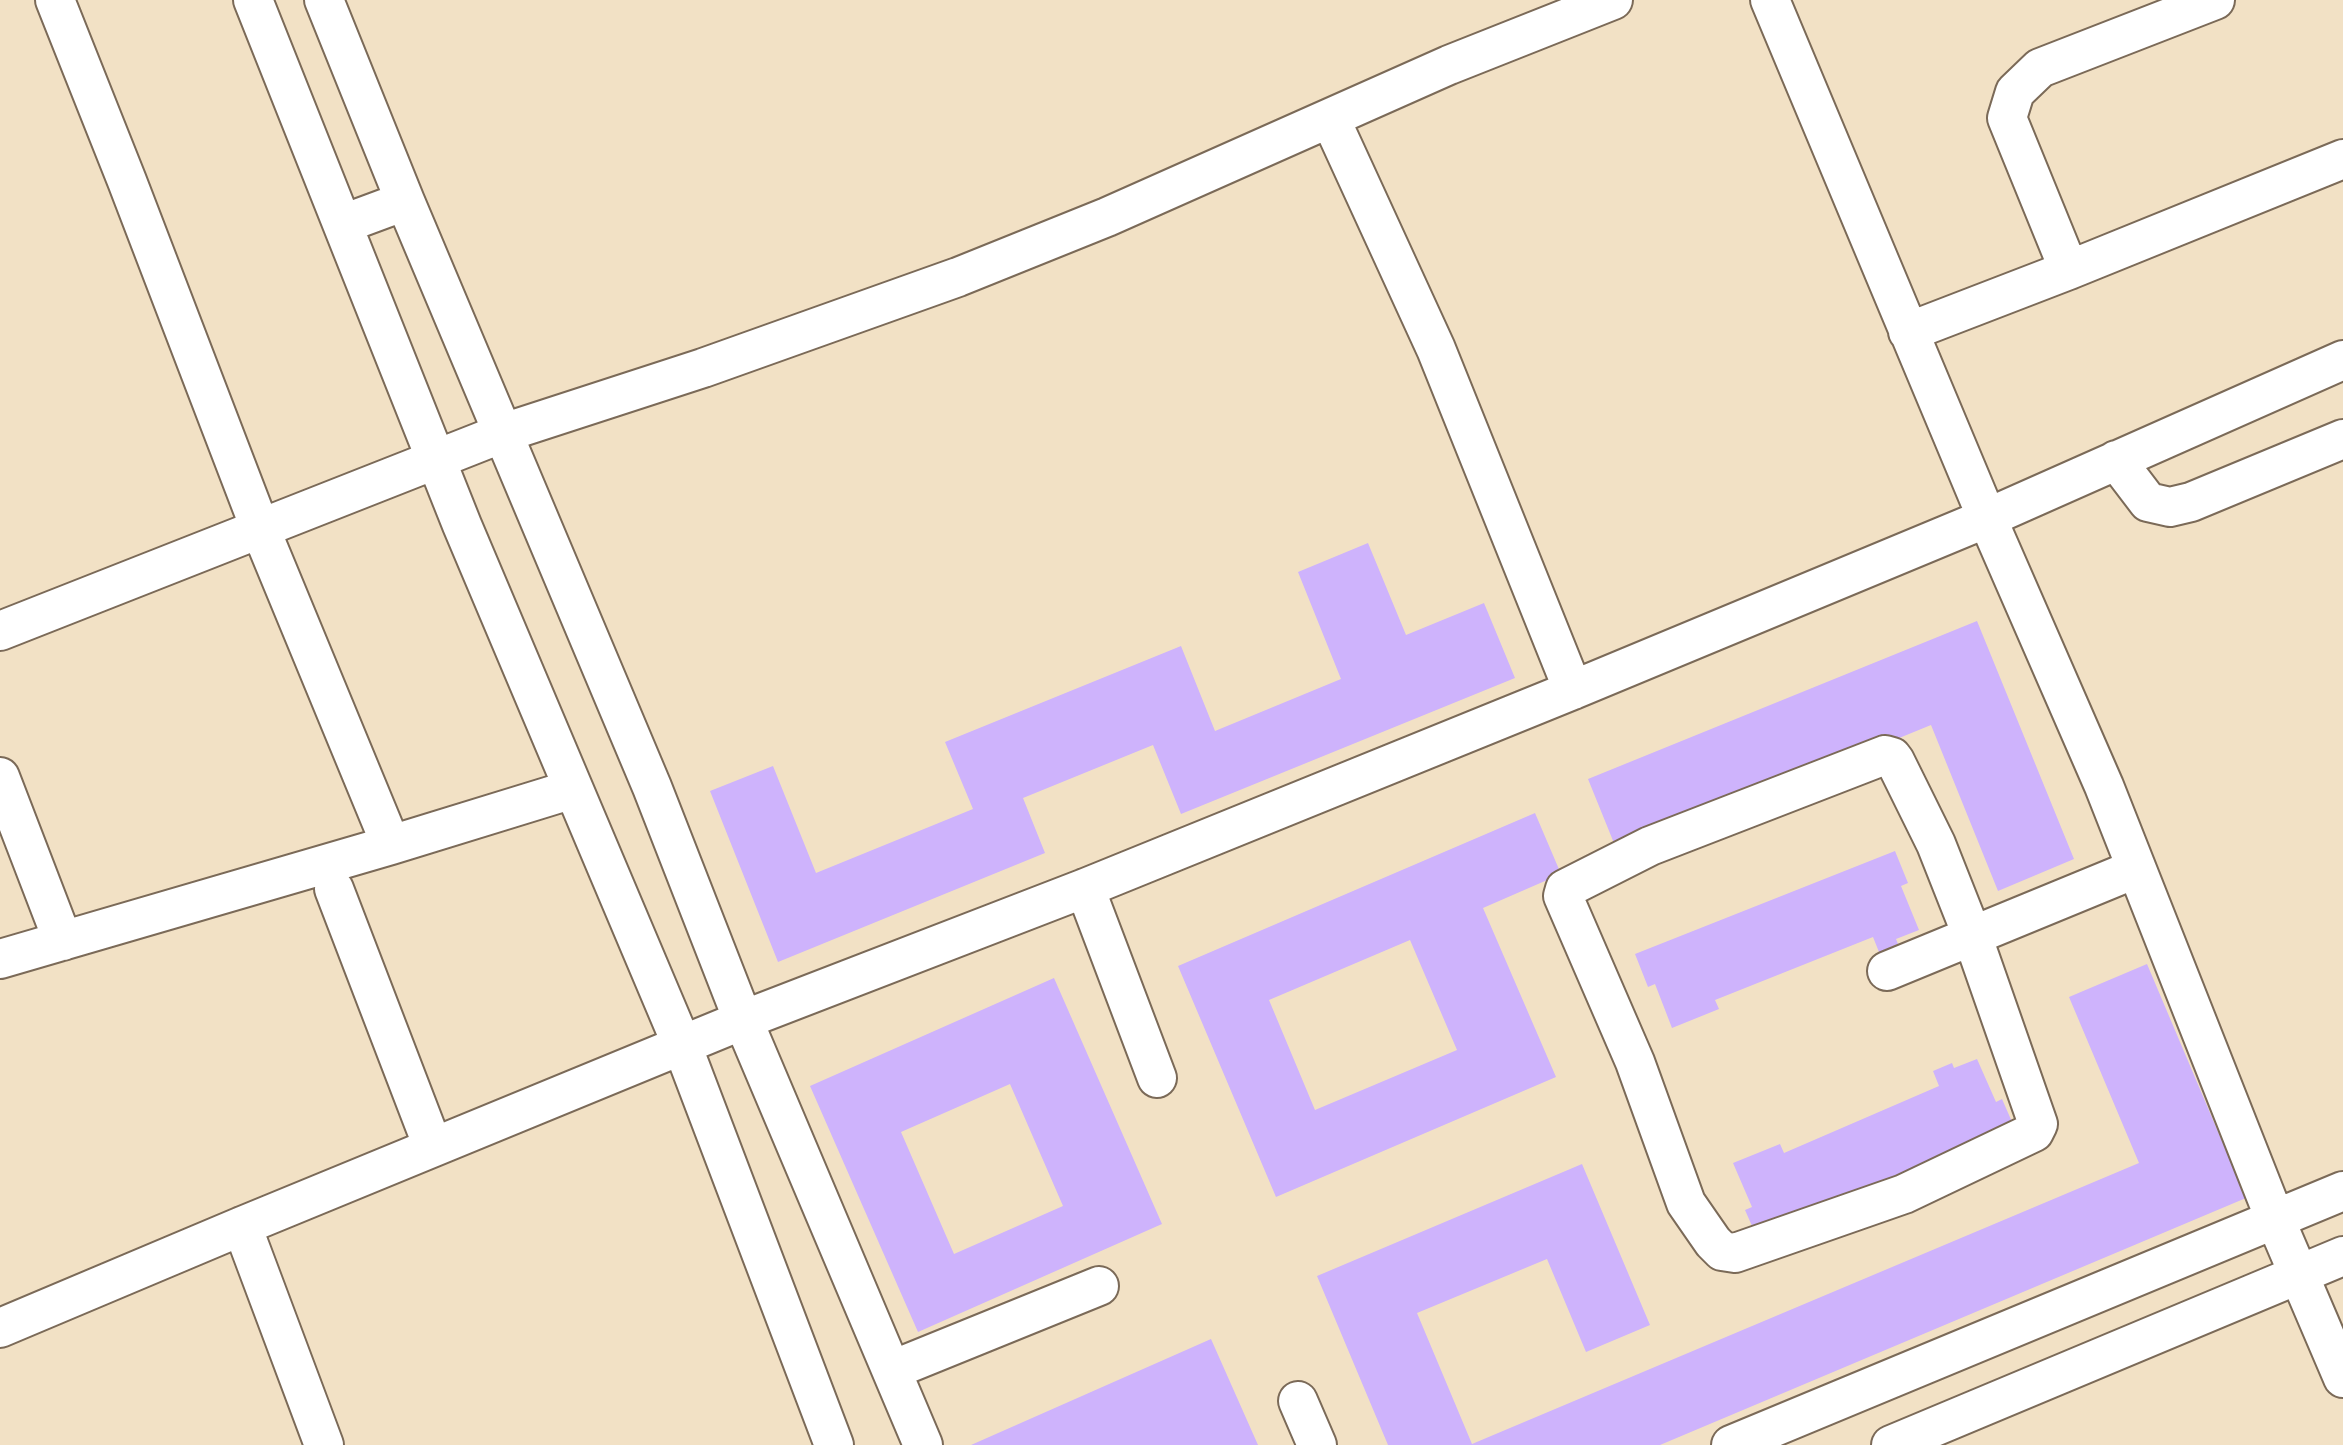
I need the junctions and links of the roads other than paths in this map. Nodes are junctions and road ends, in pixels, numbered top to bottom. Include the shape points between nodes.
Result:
1 (55, 0) edge
2 (253, 0) edge
3 (324, 0) edge
4 (1613, 0) edge
5 (1770, 0) edge
6 (2215, 0) edge
7 (1330, 118) junction
8 (2343, 159) edge
9 (405, 201) junction
10 (343, 224) junction
11 (2069, 270) junction
12 (1908, 332) junction
13 (2343, 360) edge
14 (503, 433) junction
15 (2343, 439) edge
16 (436, 459) junction
17 (2116, 460) junction
18 (1987, 518) junction
19 (260, 528) junction
20 (0, 631) edge
21 (1573, 690) junction
22 (0, 777) edge
23 (573, 789) junction
24 (391, 845) junction
25 (2135, 869) junction
26 (1085, 888) junction
27 (334, 889) dead end
28 (1972, 935) junction
29 (63, 941) junction
30 (0, 959) edge
31 (1887, 971) dead end
32 (743, 1020) junction
33 (682, 1045) junction
34 (1157, 1079) dead end
35 (433, 1147) junction
36 (2343, 1191) edge
37 (2274, 1219) junction
38 (243, 1226) junction
39 (2343, 1256) edge
40 (2299, 1274) junction
41 (1099, 1286) dead end
42 (0, 1328) edge
43 (892, 1370) junction
44 (2343, 1378) edge
45 (1298, 1401) dead end
46 (324, 1445) edge
47 (834, 1445) edge
48 (923, 1445) edge
49 (1317, 1445) edge
50 (1731, 1445) edge
51 (1891, 1445) edge

1 - 19 street
2 - 10 street
3 - 9 street
4 - 7 street
5 - 12 street
6 - 11 street via 2040,68 2015,92 2007,118
7 - 14 street via 1107,218 958,277
7 - 21 street via 1441,360
8 - 11 street
9 - 10 street
9 - 14 street
10 - 16 street
11 - 12 street
12 - 18 street
13 - 17 street
14 - 16 street
14 - 32 street via 652,787
15 - 17 street via 2170,507 2148,502
16 - 19 street
16 - 23 street
17 - 18 street
18 - 21 street
18 - 25 street via 2104,786
19 - 20 street
19 - 24 street
21 - 26 street
22 - 29 street
23 - 24 street
23 - 33 street
24 - 29 street
25 - 28 street
25 - 37 street
26 - 32 street
26 - 34 street
27 - 35 street
28 - 28 street via 2036,1114 2034,1132 1904,1194 1735,1253 1722,1251 1713,1242 1686,1203 1636,1062 1563,896 1569,885 1650,846 1885,755 1895,761 1936,844
28 - 31 street
29 - 30 street
32 - 33 street
32 - 43 street
33 - 35 street
33 - 47 street
35 - 38 street
36 - 37 street
37 - 40 street
37 - 50 street
38 - 42 street
38 - 46 street
39 - 40 street
40 - 44 street
40 - 51 street
41 - 43 street
43 - 48 street
45 - 49 street

